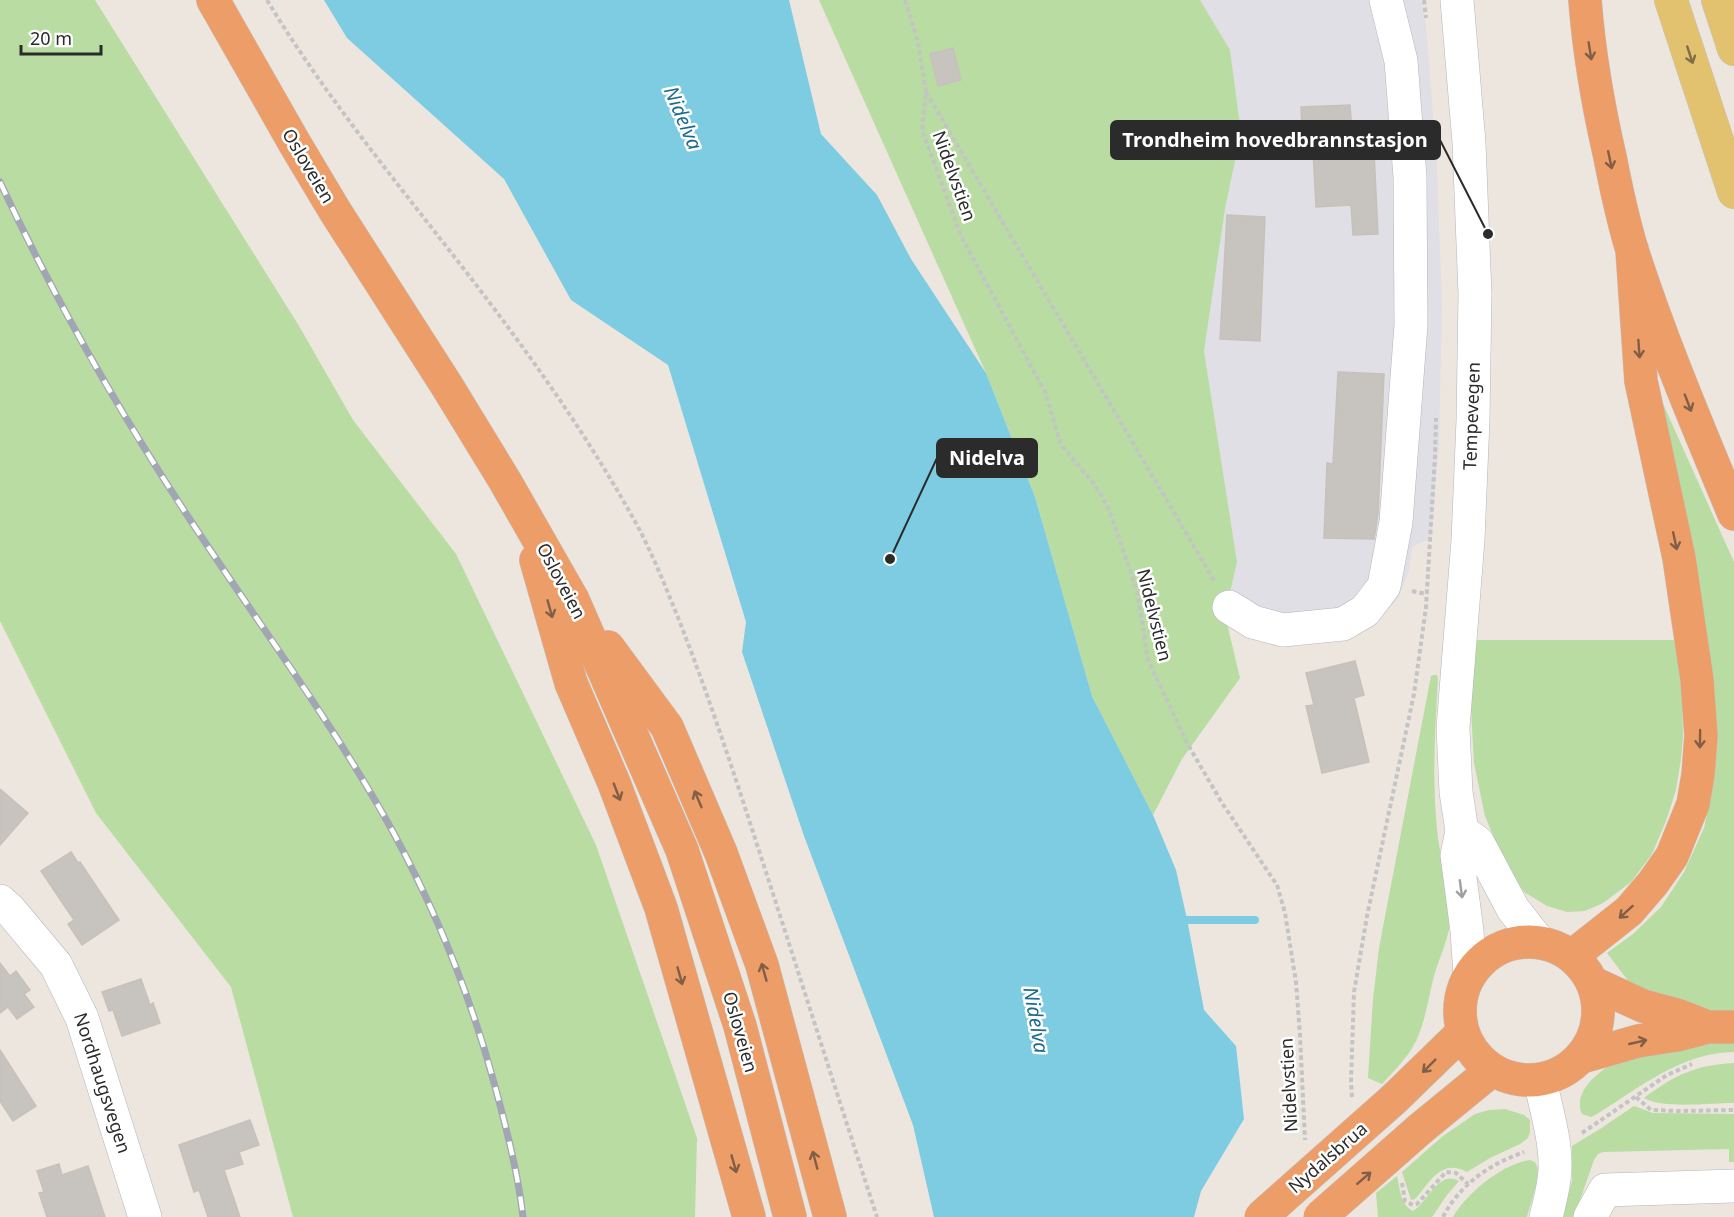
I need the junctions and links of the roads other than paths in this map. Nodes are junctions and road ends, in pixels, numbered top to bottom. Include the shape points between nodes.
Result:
1 (213, 0) edge
2 (1386, 0) edge
3 (1457, 0) edge
4 (1585, 0) edge
5 (1671, 0) edge
6 (1718, 0) edge
7 (1734, 50) edge
8 (1734, 192) edge
9 (1632, 249) junction
10 (523, 512) junction
11 (1734, 514) edge
12 (573, 600) junction
13 (1229, 607) road end
14 (1462, 831) junction
15 (0, 900) edge
16 (1539, 942) junction
17 (1572, 956) junction
18 (1470, 975) junction
19 (1593, 983) junction
20 (1721, 1027) edge
21 (1463, 1032) junction
22 (1582, 1057) junction
23 (1492, 1070) junction
24 (1540, 1080) junction
25 (1734, 1186) edge
26 (145, 1217) edge
27 (749, 1217) edge
28 (790, 1217) edge
29 (830, 1217) edge
30 (1261, 1217) edge
31 (1320, 1217) edge
32 (1546, 1217) edge
33 (1590, 1217) edge

1 - 10 highway, Osloveien via 335,211
2 - 13 street via 1402,73 1410,177 1411,325 1396,522 1384,586 1365,611 1343,624 1283,630 1253,622
3 - 14 street, Tempevegen via 1470,143 1475,294 1468,540 1454,728
4 -> 9 highway via 1598,102
5 -> 8 main road
6 - 7 main road
9 -> 11 highway
9 -> 17 highway via 1641,381 1679,558 1697,680 1701,736 1698,775 1693,804 1672,856 1653,884 1629,911
10 - 12 highway, Osloveien
10 -> 27 highway via 571,683 661,908
12 - 28 highway, Osloveien via 682,849 740,1026
29 -> 12 highway via 762,965 721,853 667,727
14 - 16 street via 1478,843 1513,909
14 -> 18 street, Tempevegen via 1457,855
15 - 26 street, Nordhaugsvegen via 56,965 82,1018
16 - 17 highway
16 - 18 highway via 1504,946
17 - 19 highway
18 - 21 highway via 1461,999
19 - 20 highway via 1643,1006
19 - 22 highway via 1598,998 1597,1030
22 -> 20 highway via 1638,1041
21 - 23 highway via 1469,1047
21 -> 30 highway, Nydalsbrua, bridge
22 - 24 highway via 1556,1076
23 - 24 highway via 1507,1078
31 -> 23 highway, bridge
24 - 32 street via 1555,1169
25 - 33 street via 1605,1190

